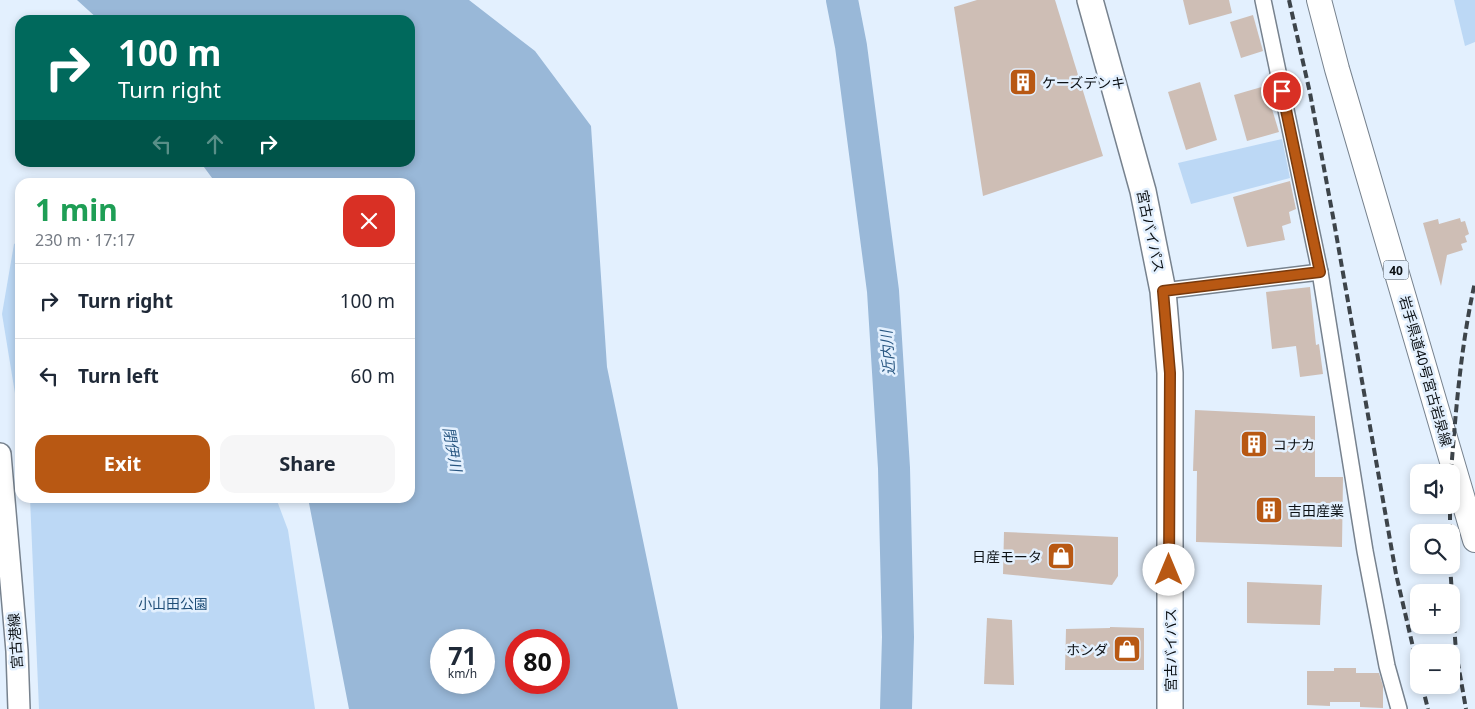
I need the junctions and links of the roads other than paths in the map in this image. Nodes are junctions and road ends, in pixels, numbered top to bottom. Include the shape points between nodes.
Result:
1 (1090, 0) edge
2 (1263, 0) edge
3 (1319, 0) edge
4 (1320, 272) junction
5 (1163, 291) junction
6 (0, 454) edge
7 (1475, 540) edge
8 (18, 709) edge
9 (1170, 709) edge
10 (1399, 709) edge

1 - 5 highway, 宮古バイパス via 1144,191
2 - 4 street
3 - 7 main road, 岩手県道40号宮古岩泉線 / 40
4 - 5 street
4 - 10 street via 1365,551 1387,666
5 - 9 highway, 宮古バイパス via 1170,373
6 - 8 main road, 宮古港線 via 17,651

